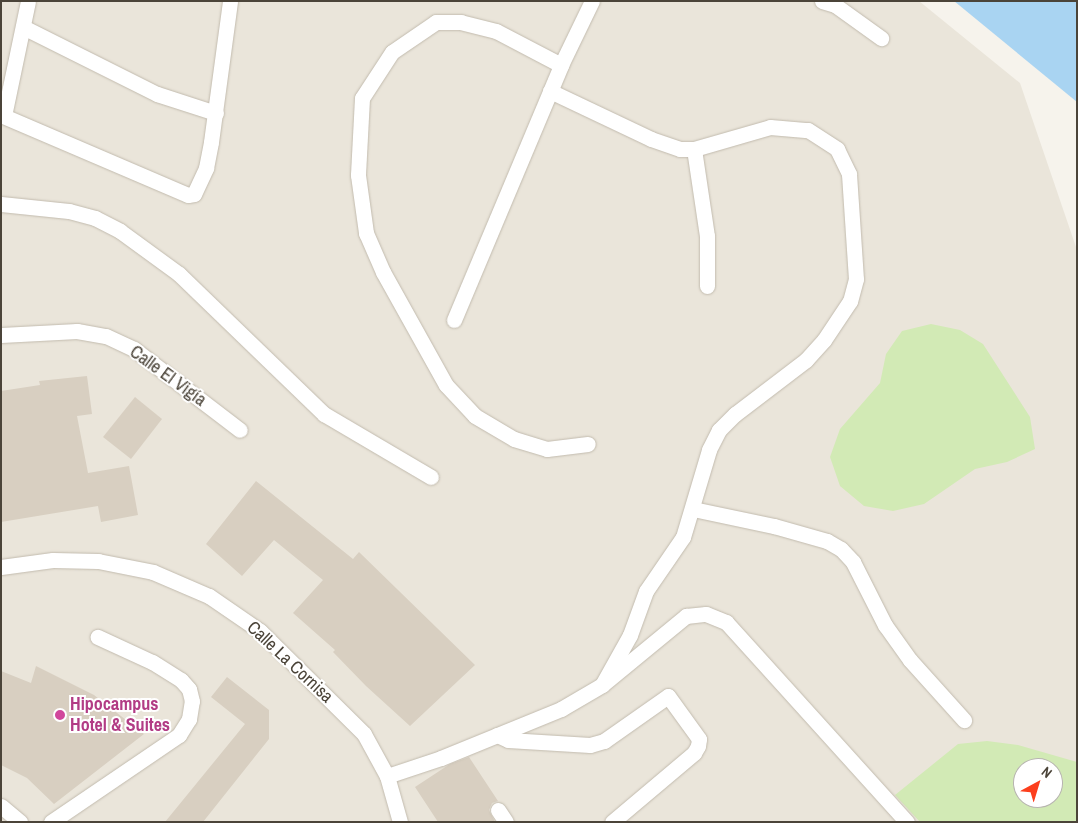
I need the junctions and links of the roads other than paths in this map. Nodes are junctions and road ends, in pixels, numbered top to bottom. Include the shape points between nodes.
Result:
1 (28, 1) edge
2 (230, 1) edge
3 (592, 1) edge
4 (822, 1) edge
5 (23, 27) junction
6 (881, 38) dead end
7 (561, 65) junction
8 (550, 91) junction
9 (216, 113) junction
10 (3, 115) edge
11 (694, 149) junction
12 (1, 204) edge
13 (706, 286) dead end
14 (454, 320) dead end
15 (1, 335) edge
16 (240, 430) dead end
17 (588, 444) dead end
18 (431, 477) dead end
19 (693, 509) junction
20 (1, 567) edge
21 (98, 637) dead end
22 (602, 684) junction
23 (964, 720) dead end
24 (497, 735) junction
25 (387, 776) junction
26 (1, 806) edge
27 (20, 822) edge
28 (51, 822) edge
29 (400, 822) edge
30 (612, 822) edge
31 (907, 822) edge

1 - 5 street
2 - 9 street
3 - 7 street
4 - 6 street via 835,5
5 - 9 street via 148,90
5 - 10 street
7 - 8 street
7 - 17 street via 496,31 461,22 436,22 392,52 362,98 358,175 366,233 383,272 446,385 475,416 514,439 548,450
8 - 11 street via 651,139 680,149
8 - 14 street
9 - 10 street via 206,168 199,188 188,195
11 - 13 street via 707,236
11 - 19 street via 770,127 808,130 837,149 849,174 856,279 850,300 824,340 788,375 735,414 719,430 709,450
12 - 18 street via 69,211 95,218 120,231 179,274 324,414
15 - 16 street, Calle El Vigía via 77,331 106,336 134,349
19 - 22 street via 683,537 646,592 630,635
19 - 23 street via 774,526 827,541 841,549 853,562 885,625 910,660
20 - 25 street, Calle La Cornisa via 53,560 98,561 153,572 208,596 260,631 315,683 364,734
21 - 28 street via 152,662 181,680 189,689 192,701 189,719 178,735
22 - 24 street via 561,709
22 - 31 street via 686,616 706,614 726,622
24 - 25 street
24 - 30 street via 508,740 590,745 604,741 663,696 668,696 699,739 698,746 694,753
25 - 29 street, Calle La Cornisa
26 - 27 street

